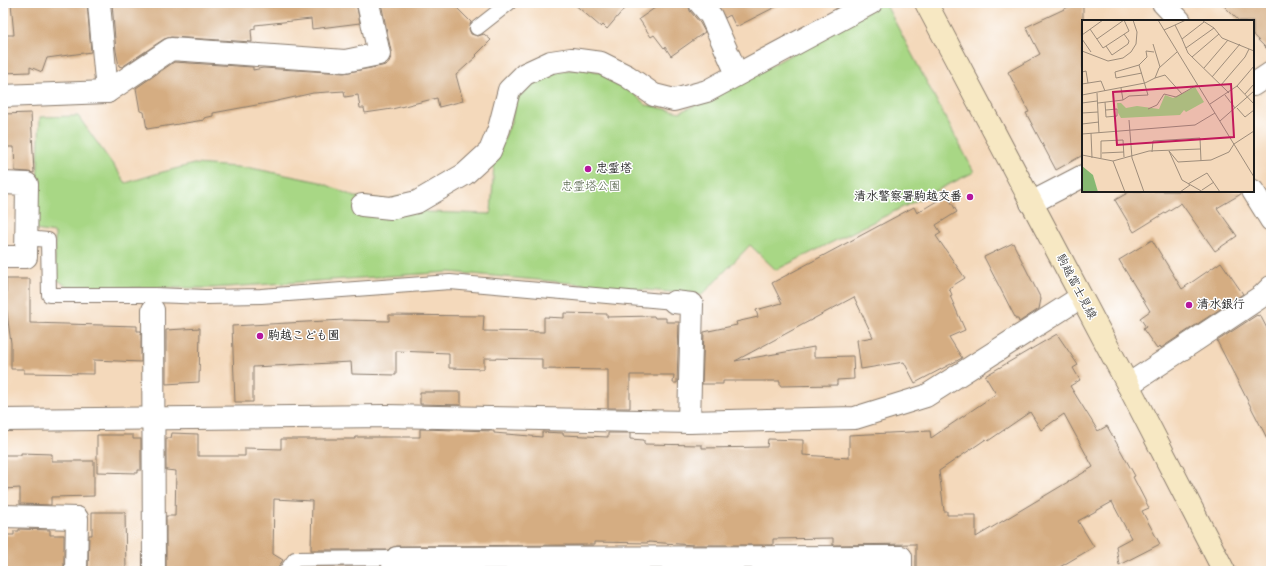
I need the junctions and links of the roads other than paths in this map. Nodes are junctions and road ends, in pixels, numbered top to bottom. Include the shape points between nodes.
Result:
1 (99, 3) edge
2 (368, 3) edge
3 (509, 3) edge
4 (700, 3) edge
5 (871, 3) edge
6 (926, 3) edge
7 (477, 28) dead end
8 (737, 74) junction
9 (107, 92) junction
10 (3, 96) edge
11 (1082, 177) edge
12 (3, 183) edge
13 (1253, 192) edge
14 (1031, 203) junction
15 (362, 205) dead end
16 (1271, 220) edge
17 (31, 239) junction
18 (3, 257) edge
19 (1271, 287) edge
20 (1082, 297) junction
21 (674, 302) joint
22 (153, 310) dead end
23 (1128, 385) junction
24 (153, 418) junction
25 (3, 420) edge
26 (690, 422) junction
27 (3, 516) edge
28 (394, 564) edge
29 (76, 571) edge
30 (154, 571) edge
31 (286, 571) edge
32 (901, 571) edge
33 (1224, 571) edge

1 - 9 street
2 - 9 street via 379,54 345,61 170,49
3 - 7 lane
4 - 8 street via 711,16
5 - 8 street
6 - 14 main road, 駒越富士見線
8 - 15 street via 706,91 674,100 654,95 627,76 601,63 571,59 550,62 525,74 510,90 490,151 464,174 417,202 391,208
9 - 10 street
11 - 14 street
12 - 17 street via 27,184
13 - 16 street
14 - 20 main road, 駒越富士見線
17 - 18 street via 26,257
17 - 21 lane via 48,240 49,295 155,295 206,298 450,282
19 - 23 street via 1262,296
20 - 23 main road, 駒越富士見線
20 - 26 street via 926,396 854,418
21 - 26 street via 692,304
22 - 24 street
23 - 33 main road, 駒越富士見線
24 - 25 street
24 - 26 street via 386,416
24 - 30 street
27 - 29 street via 77,518
28 - 31 lane via 295,559
28 - 32 street via 901,558

